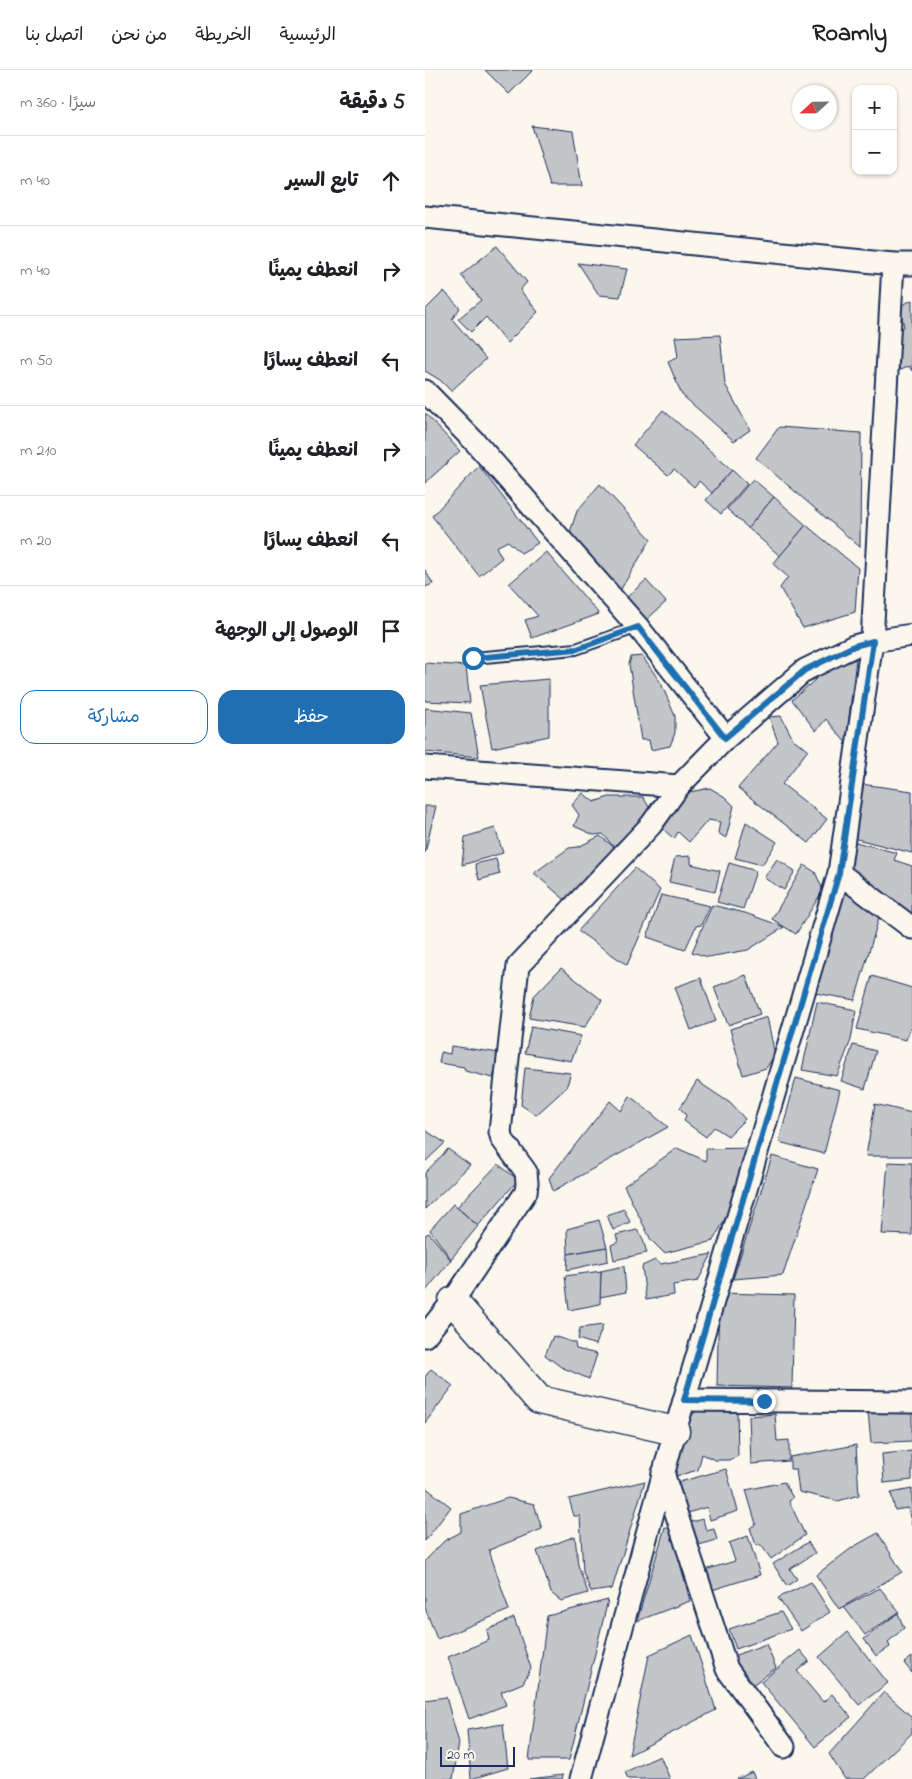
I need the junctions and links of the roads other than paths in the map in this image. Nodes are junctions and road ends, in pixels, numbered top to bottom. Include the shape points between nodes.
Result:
1 (425, 217) edge
2 (902, 264) edge
3 (425, 391) edge
4 (638, 627) junction
5 (912, 635) edge
6 (873, 641) junction
7 (473, 658) dead end
8 (725, 738) junction
9 (425, 767) edge
10 (679, 786) junction
11 (839, 873) junction
12 (912, 928) edge
13 (453, 1301) junction
14 (425, 1336) edge
15 (684, 1400) junction
16 (912, 1402) edge
17 (675, 1431) junction
18 (663, 1474) junction
19 (784, 1748) dead end
20 (581, 1779) edge

1 - 2 street
2 - 6 street
3 - 4 street via 477,443
4 - 7 lane via 577,649
4 - 8 street
5 - 6 street
6 - 8 street via 854,646 805,670
6 - 11 street
8 - 10 street
9 - 10 street
10 - 13 street via 651,825 517,969 500,1132 526,1172 526,1192
11 - 12 street
11 - 15 street
13 - 14 street
13 - 17 street via 539,1400
15 - 16 street
15 - 17 street
17 - 18 street
18 - 19 street via 727,1669
18 - 20 street

